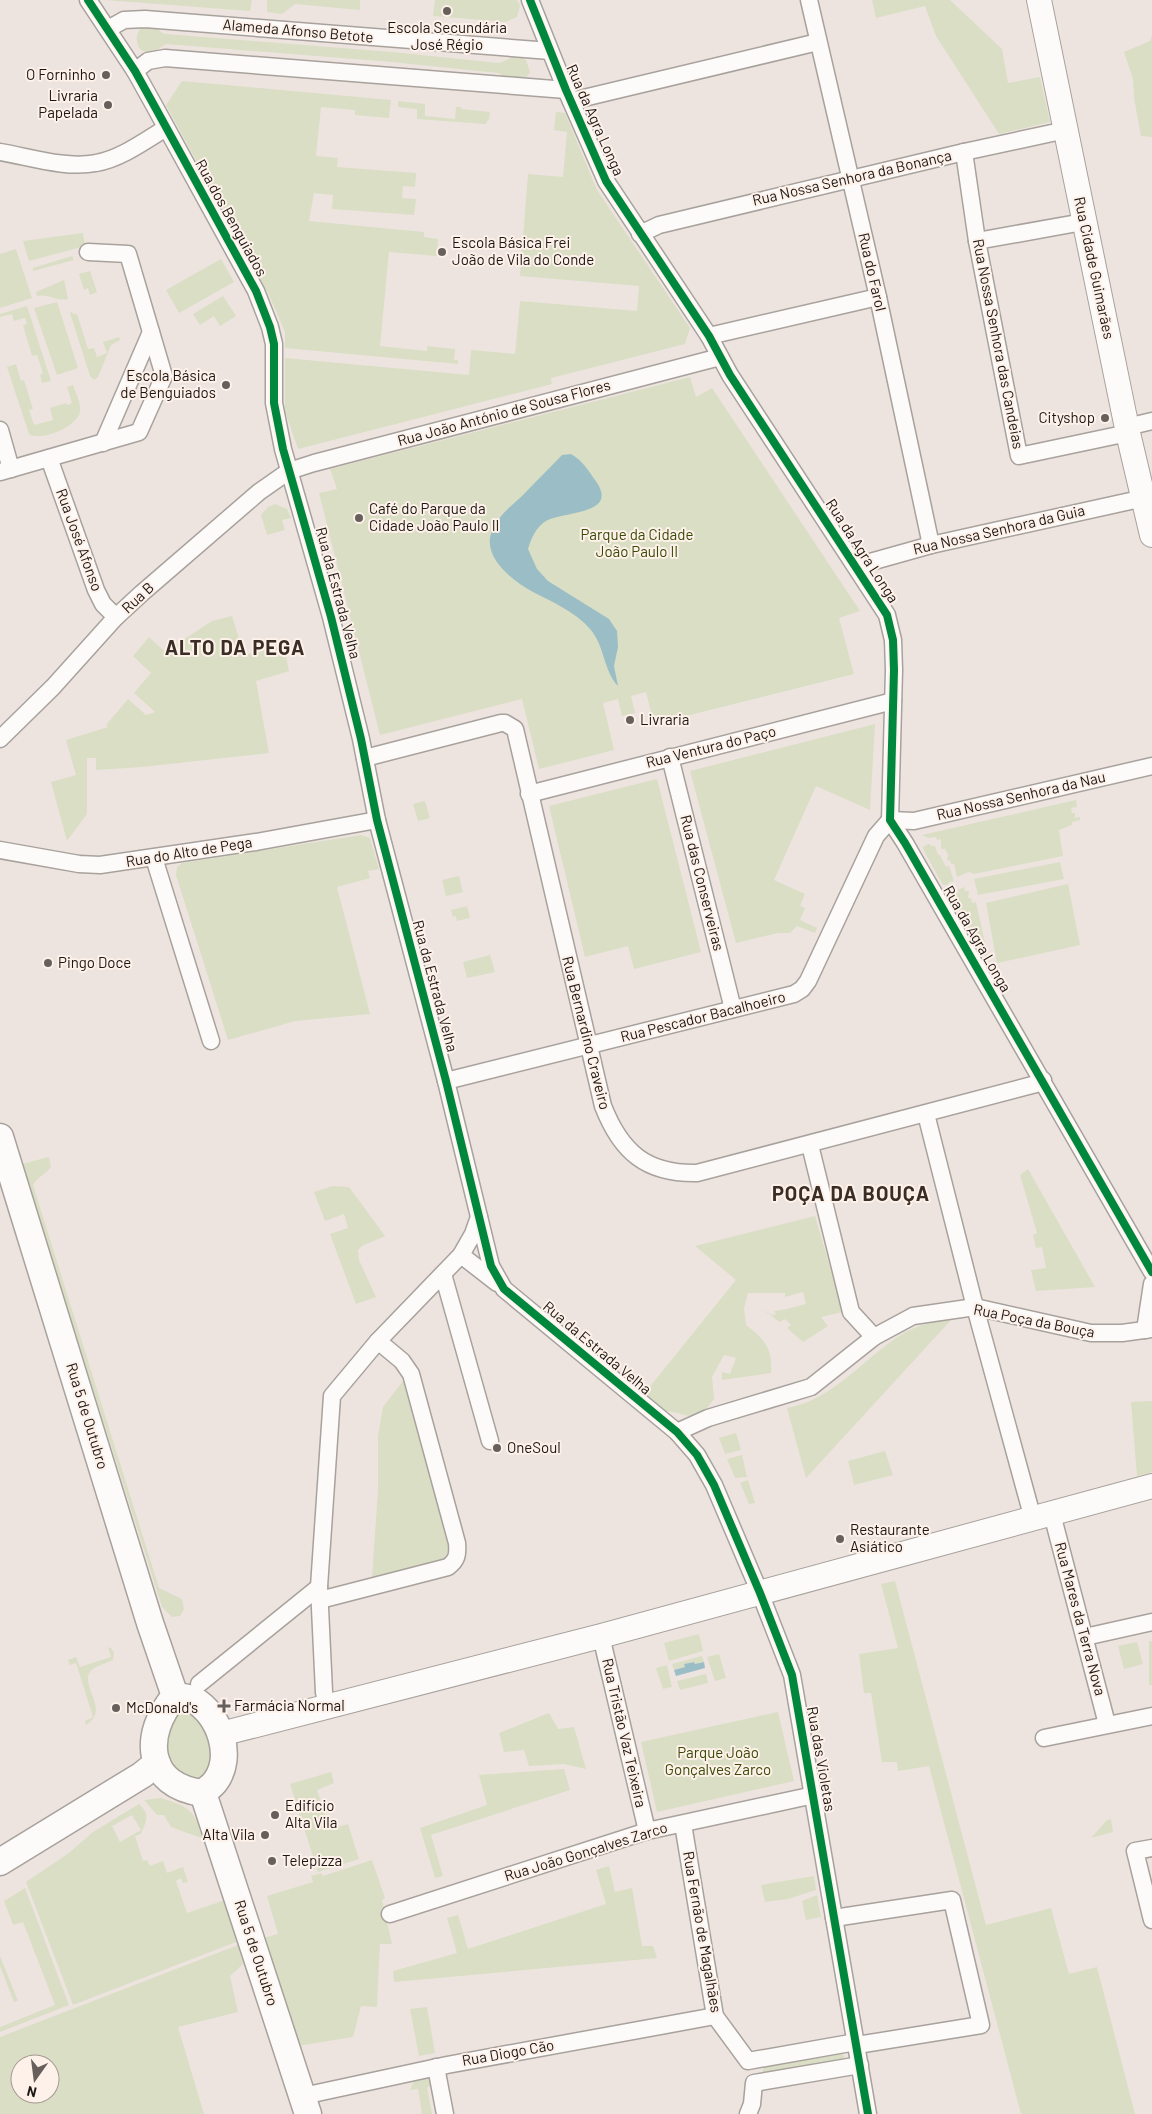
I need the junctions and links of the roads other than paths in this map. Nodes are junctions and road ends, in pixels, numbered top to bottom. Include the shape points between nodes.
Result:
1 (88, 0) edge
2 (530, 0) edge
3 (809, 0) edge
4 (1039, 0) edge
5 (108, 29) junction
6 (818, 42) junction
7 (550, 51) junction
8 (135, 71) junction
9 (569, 95) junction
10 (166, 128) junction
11 (1066, 130) junction
12 (0, 152) edge
13 (964, 152) junction
14 (851, 178) junction
15 (1083, 222) junction
16 (640, 234) junction
17 (977, 241) junction
18 (88, 252) dead end
19 (878, 297) junction
20 (151, 332) junction
21 (708, 336) junction
22 (720, 357) junction
23 (1152, 421) edge
24 (0, 430) edge
25 (1127, 430) junction
26 (103, 443) junction
27 (49, 458) junction
28 (5, 471) edge
29 (289, 471) junction
30 (1144, 498) junction
31 (1152, 535) edge
32 (931, 545) junction
33 (856, 566) junction
34 (116, 617) junction
35 (892, 700) junction
36 (0, 739) edge
37 (670, 757) junction
38 (365, 758) junction
39 (1152, 766) edge
40 (529, 794) junction
41 (377, 820) junction
42 (890, 820) junction
43 (0, 850) edge
44 (154, 858) junction
45 (733, 1009) junction
46 (211, 1041) dead end
47 (588, 1046) junction
48 (1043, 1080) junction
49 (446, 1081) junction
50 (926, 1114) junction
51 (0, 1137) edge
52 (810, 1145) junction
53 (479, 1218) junction
54 (461, 1255) junction
55 (1152, 1272) edge
56 (443, 1274) junction
57 (1152, 1284) edge
58 (504, 1290) junction
59 (975, 1307) junction
60 (1148, 1330) edge
61 (874, 1337) junction
62 (378, 1341) junction
63 (677, 1432) junction
64 (490, 1442) dead end
65 (1152, 1486) edge
66 (1043, 1517) junction
67 (760, 1593) junction
68 (319, 1594) junction
69 (1152, 1622) edge
70 (601, 1636) junction
71 (1085, 1636) junction
72 (199, 1684) dead end
73 (175, 1696) junction
74 (327, 1708) junction
75 (1152, 1716) edge
76 (1107, 1724) junction
77 (221, 1734) junction
78 (1044, 1738) dead end
79 (150, 1769) junction
80 (203, 1793) junction
81 (814, 1796) junction
82 (683, 1824) junction
83 (647, 1831) junction
84 (0, 1843) edge
85 (1152, 1848) edge
86 (0, 1862) edge
87 (0, 1881) edge
88 (390, 1914) dead end
89 (834, 1918) junction
90 (1152, 1920) edge
91 (715, 2016) junction
92 (857, 2044) junction
93 (748, 2061) junction
94 (860, 2066) junction
95 (436, 2067) junction
96 (754, 2083) junction
97 (306, 2105) edge
98 (445, 2114) edge
99 (748, 2114) edge
100 (868, 2114) edge

1 - 5 street, Rua dos Benguiados
2 - 7 street, Rua da Agra Longa
3 - 6 street, Rua do Farol
4 - 11 main road, Rua Cidade Guimarães
5 - 7 street, Alameda Afonso Betote via 124,20 145,19
5 - 8 street, Rua dos Benguiados
6 - 9 street
6 - 14 street, Rua do Farol
7 - 9 street, Rua da Agra Longa
8 - 9 street via 148,61 165,58
8 - 10 street, Rua dos Benguiados
9 - 16 street, Rua da Agra Longa via 606,182
10 - 12 street via 110,159 96,163 58,162
10 - 29 street, Rua dos Benguiados via 256,291 270,327 274,344 274,403
11 - 13 street, Rua Nossa Senhora da Bonança
11 - 15 main road, Rua Cidade Guimarães
13 - 14 street, Rua Nossa Senhora da Bonança
13 - 17 street, Rua Nossa Senhora das Candeias
14 - 16 street, Rua Nossa Senhora da Bonança via 659,224
14 - 19 street, Rua do Farol
15 - 17 street
15 - 25 main road, Rua Cidade Guimarães
16 - 21 street, Rua da Agra Longa
17 - 25 street, Rua Nossa Senhora das Candeias via 1019,456
18 - 20 street via 128,254
19 - 21 street
19 - 32 street, Rua do Farol
20 - 26 street
20 - 26 street via 164,376 139,432
21 - 22 street, Rua da Agra Longa
22 - 29 street, Rua João António de Sousa Flores
22 - 33 street, Rua da Agra Longa
23 - 25 street
24 - 28 street
25 - 30 main road, Rua Cidade Guimarães
26 - 27 street
27 - 28 street
27 - 34 street, Rua José Afonso via 96,590 103,604
29 - 34 street, Rua B via 259,492
29 - 38 street, Rua da Estrada Velha via 331,617
30 - 31 main road, Rua Cidade Guimarães
30 - 32 street, Rua Nossa Senhora da Guia
32 - 33 street, Rua Nossa Senhora da Guia
33 - 35 street, Rua da Agra Longa via 890,625 894,670
34 - 36 street, Rua B via 53,687
35 - 37 street, Rua Ventura do Paço
35 - 42 street, Rua da Agra Longa
37 - 40 street, Rua Ventura do Paço
37 - 45 street, Rua das Conserveiras
38 - 40 street, Rua Bernardino Craveiro via 505,723 511,725 516,734
38 - 41 street, Rua da Estrada Velha
39 - 42 street, Rua Nossa Senhora da Nau via 914,821
40 - 47 street, Rua Bernardino Craveiro
41 - 44 street, Rua do Alto de Pega
41 - 49 street, Rua da Estrada Velha
42 - 45 street, Rua Pescador Bacalhoeiro via 876,836 802,989 794,994
42 - 48 street, Rua da Agra Longa
43 - 44 street, Rua do Alto de Pega via 79,864 100,865
44 - 46 street
45 - 47 street, Rua Pescador Bacalhoeiro
47 - 49 street, Rua Pescador Bacalhoeiro
47 - 52 street, Rua Bernardino Craveiro via 609,1122 631,1152 658,1169 697,1173
48 - 50 street, Rua Bernardino Craveiro
48 - 55 street, Rua da Agra Longa
49 - 53 street, Rua da Estrada Velha
50 - 52 street, Rua Bernardino Craveiro
50 - 59 street, Rua Mares da Terra Nova
51 - 73 main road, Rua 5 de Outubro
52 - 61 street via 851,1312
53 - 54 street
53 - 58 street, Rua da Estrada Velha via 491,1266
54 - 56 street
54 - 58 street, Rua da Estrada Velha
56 - 62 street
56 - 64 street
57 - 60 street
58 - 63 street, Rua da Estrada Velha
59 - 60 street, Rua Poça da Bouça via 1091,1334
59 - 61 street, Rua Poça da Bouça via 913,1316
59 - 66 street, Rua Mares da Terra Nova
61 - 63 street, Rua Poça da Bouça via 811,1387 708,1418
62 - 68 street via 332,1396
62 - 68 street via 402,1361 410,1374 458,1554 456,1561 448,1567
63 - 67 street, Rua das Violetas via 706,1469
65 - 66 main road
66 - 67 main road
66 - 71 street, Rua Mares da Terra Nova
67 - 70 main road
67 - 81 street, Rua das Violetas via 792,1675
68 - 72 street
68 - 74 street
69 - 71 street
70 - 74 main road
70 - 83 street, Rua Tristão Vaz Teixeira
71 - 76 street, Rua Mares da Terra Nova
73 - 77 main road via 193,1699 210,1712
73 - 79 main road via 156,1725
74 - 77 main road
75 - 76 street
76 - 78 street
77 - 80 main road via 224,1750 221,1768 215,1782
79 - 80 main road via 179,1788
79 - 84 main road via 94,1788
79 - 86 main road
79 - 87 main road via 108,1811
80 - 97 main road, Rua 5 de Outubro
81 - 82 street, Rua João Gonçalves Zarco
81 - 89 street, Rua das Violetas
82 - 83 street, Rua João Gonçalves Zarco
82 - 91 street, Rua Fernão de Magalhães
83 - 88 street, Rua João Gonçalves Zarco
85 - 90 street via 1135,1851
89 - 92 street, Rua das Violetas
89 - 92 street via 952,1900 981,2025
91 - 93 street, Rua Fernão de Magalhães
91 - 95 street, Rua Diogo Cão
92 - 93 street
92 - 94 street, Rua das Violetas
93 - 96 street, Rua Fernão de Magalhães
94 - 96 street
94 - 100 street, Rua das Violetas
95 - 97 street, Rua Diogo Cão
95 - 98 street
96 - 99 street, Rua Fernão de Magalhães

